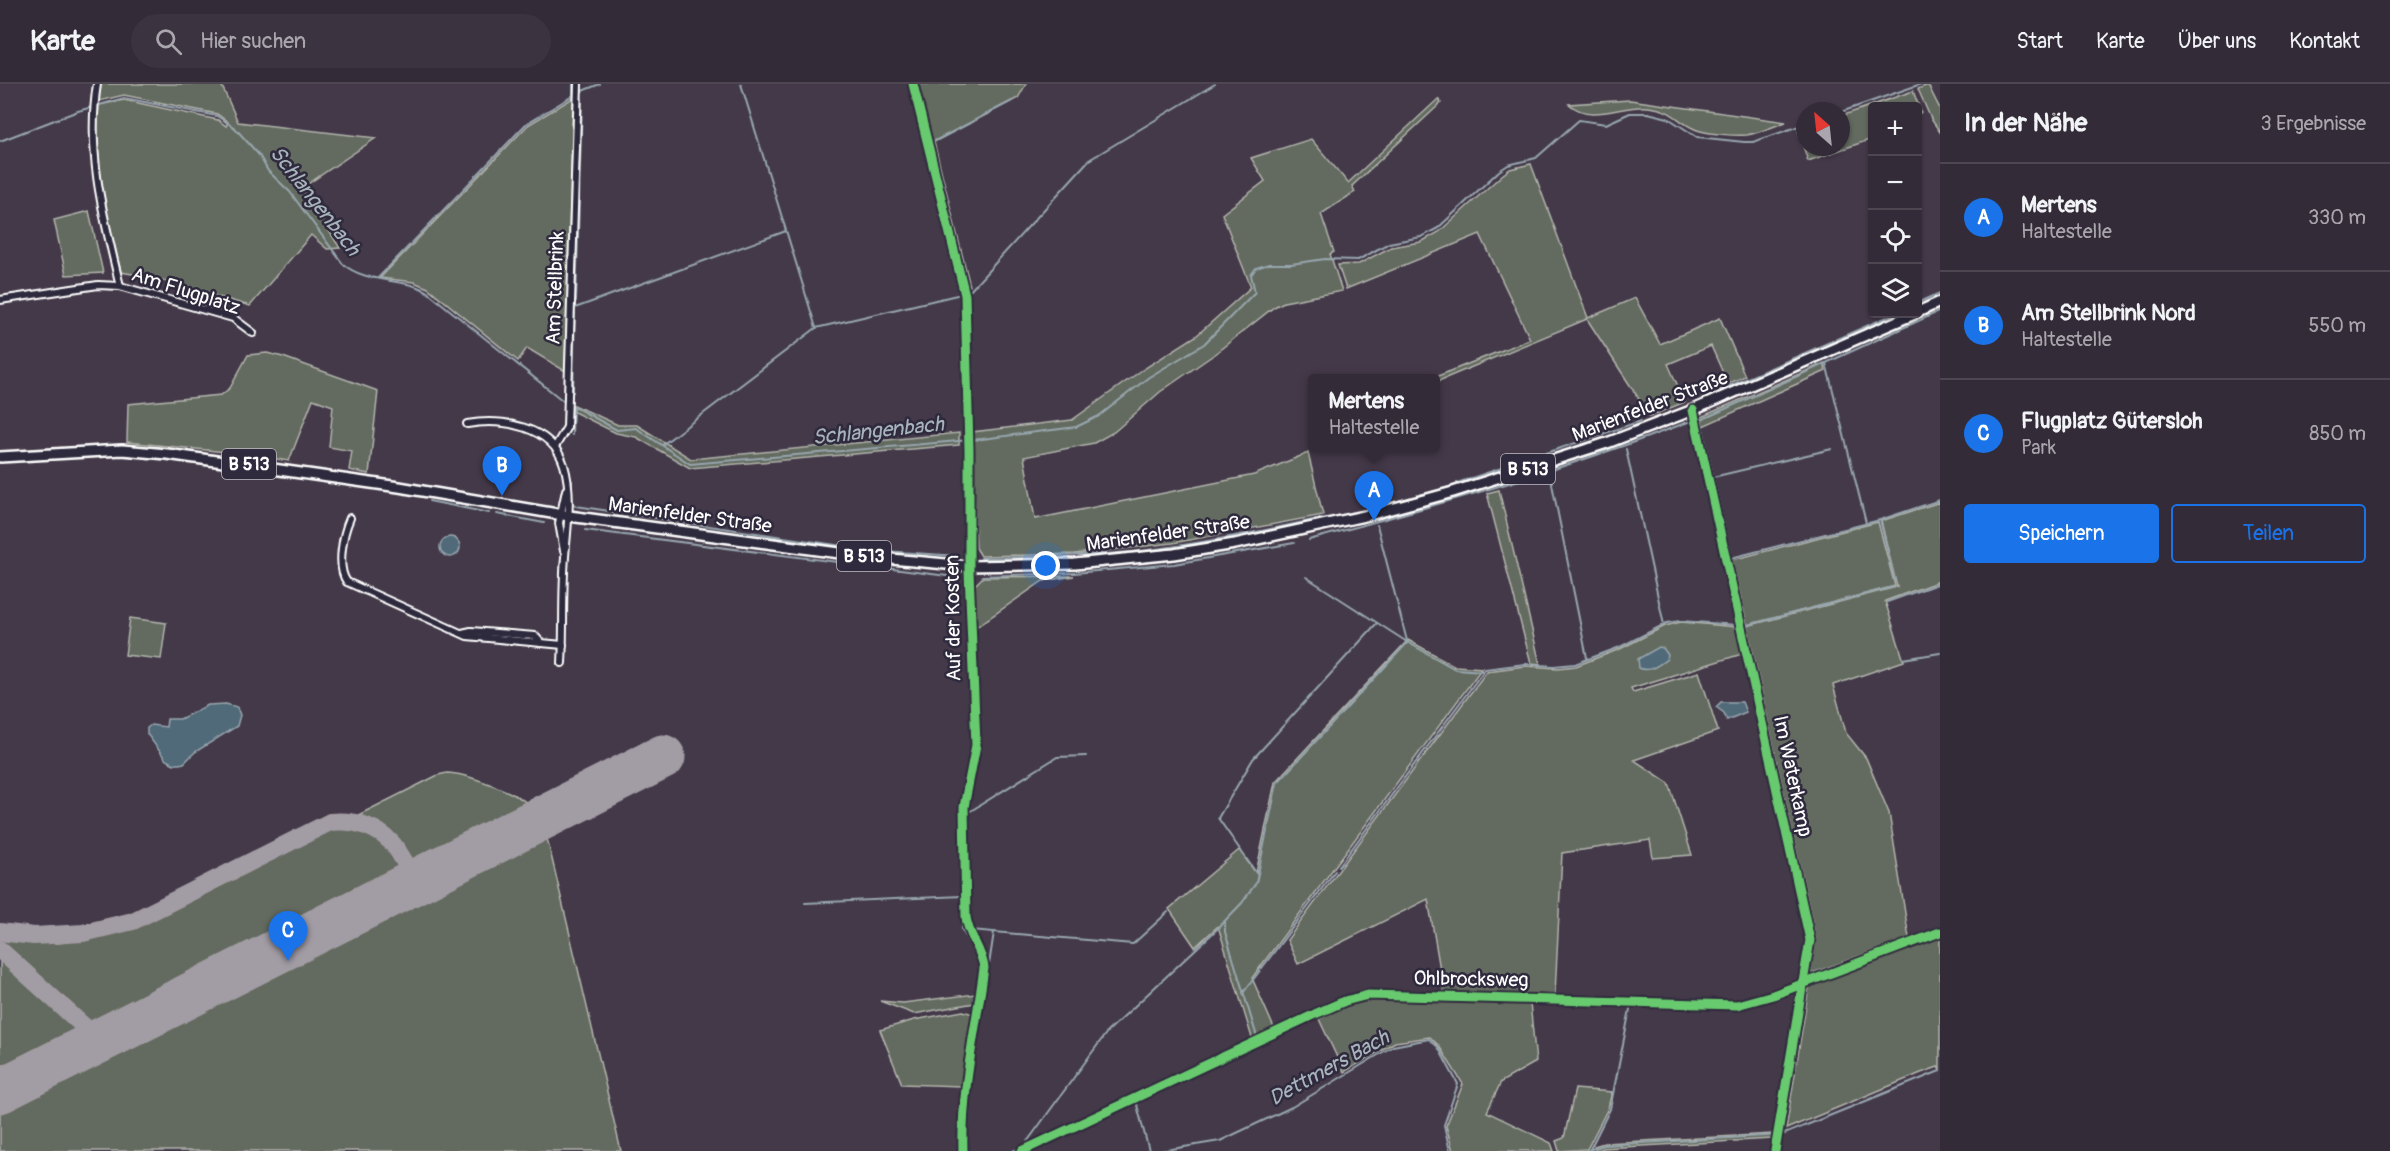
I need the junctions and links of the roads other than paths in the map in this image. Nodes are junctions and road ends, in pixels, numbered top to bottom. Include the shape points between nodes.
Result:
1 (97, 84) edge
2 (578, 84) edge
3 (913, 84) edge
4 (120, 286) junction
5 (0, 300) edge
6 (1940, 302) edge
7 (1922, 310) edge
8 (1905, 318) edge
9 (253, 333) dead end
10 (1693, 410) junction
11 (467, 424) dead end
12 (555, 447) junction
13 (0, 457) edge
14 (565, 516) junction
15 (350, 518) dead end
16 (968, 566) junction
17 (563, 645) junction
18 (562, 663) dead end
19 (1940, 932) edge
20 (1804, 984) junction
21 (963, 1151) edge
22 (1022, 1151) edge
23 (1775, 1151) edge

1 - 4 street via 95,174
2 - 12 street, Am Stellbrink via 567,427
3 - 16 street, Auf der Kosten via 965,295
4 - 5 street, Am Flugplatz via 98,285
4 - 9 street, Am Flugplatz via 233,318
6 - 7 main road, Marienfelder Straße / B 513
8 - 10 main road, Marienfelder Straße / B 513
10 - 16 main road, Marienfelder Straße / B 513 via 1596,447 1453,492 1301,531 1174,554 1076,564
10 - 20 street, Im Waterkamp via 1810,940
11 - 12 street via 487,420 524,426
12 - 14 street via 564,464
13 - 14 main road, Marienfelder Straße / B 513 via 122,450 167,453
14 - 16 main road, Marienfelder Straße / B 513 via 825,552
14 - 17 street via 559,523 565,557
15 - 17 street via 343,535 342,576 347,582 467,636
16 - 21 street, Auf der Kosten via 976,745 964,807 966,917 967,930 983,957 984,968 962,1124
17 - 18 street
19 - 20 street, Ohlbrocksweg
20 - 22 street, Ohlbrocksweg via 1737,1005 1368,995 1315,1014
20 - 23 street, Im Waterkamp

